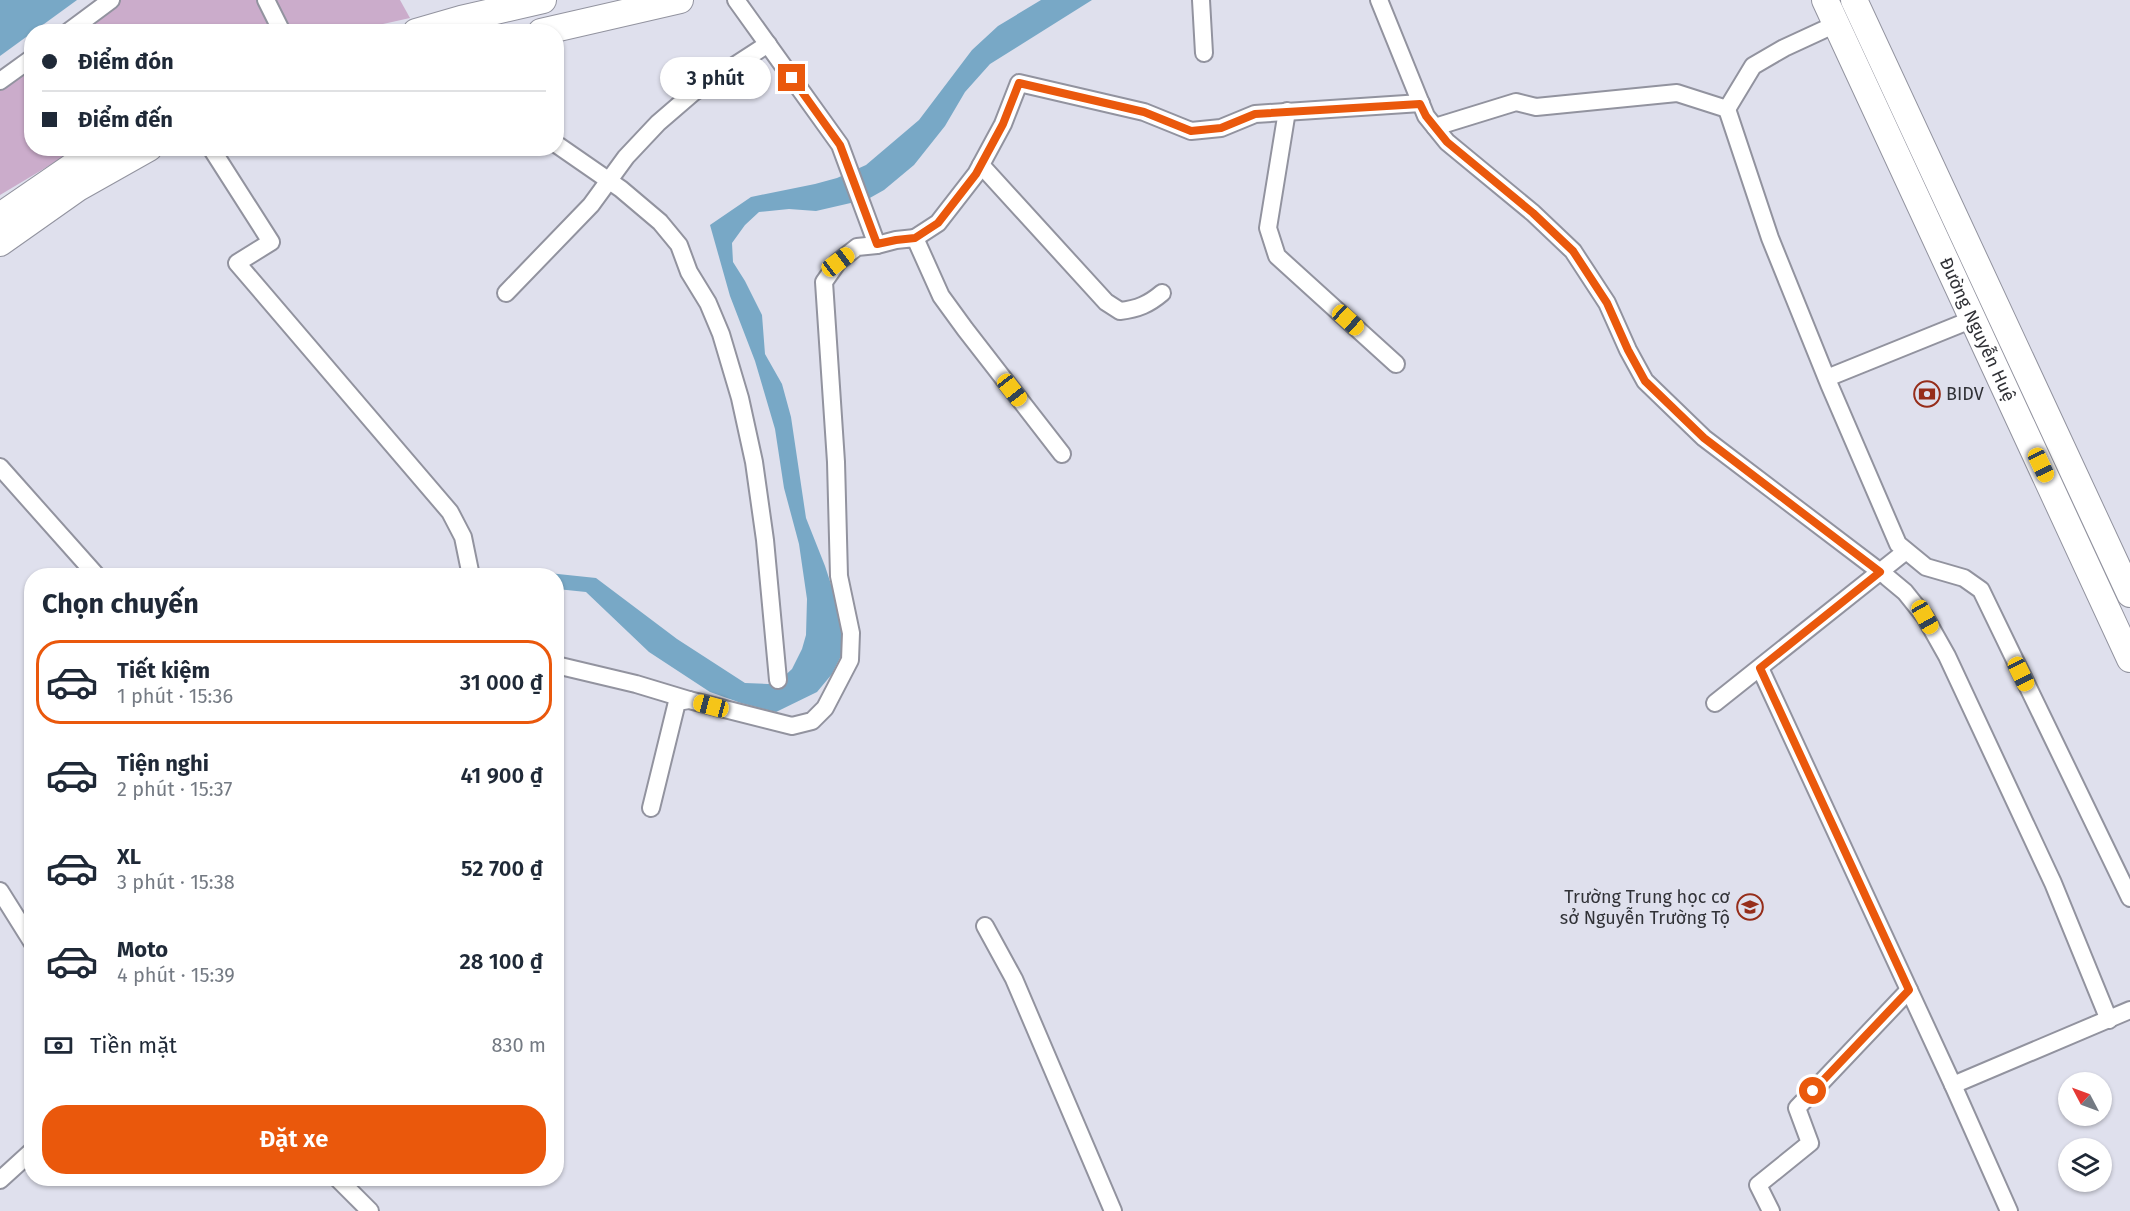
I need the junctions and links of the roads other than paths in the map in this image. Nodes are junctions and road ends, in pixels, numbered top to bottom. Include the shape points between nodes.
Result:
1 (111, 0) edge
2 (266, 0) edge
3 (543, 0) edge
4 (680, 0) edge
5 (735, 0) edge
6 (1201, 0) edge
7 (1379, 0) edge
8 (1825, 0) edge
9 (1854, 0) edge
10 (79, 24) edge
11 (278, 24) edge
12 (465, 24) edge
13 (1836, 24) junction
14 (564, 27) edge
15 (768, 45) junction
16 (1204, 54) dead end
17 (24, 64) edge
18 (0, 81) edge
19 (1420, 104) junction
20 (1727, 109) junction
21 (1287, 111) junction
22 (1435, 127) junction
23 (564, 149) edge
24 (87, 156) edge
25 (135, 156) edge
26 (216, 156) edge
27 (981, 165) junction
28 (609, 180) junction
29 (0, 216) edge
30 (915, 238) junction
31 (0, 243) edge
32 (877, 244) junction
33 (506, 293) dead end
34 (1162, 293) dead end
35 (1973, 319) junction
36 (1396, 364) dead end
37 (1827, 378) junction
38 (1062, 454) dead end
39 (0, 467) edge
40 (1906, 551) junction
41 (90, 568) edge
42 (469, 568) edge
43 (1880, 572) junction
44 (2128, 583) edge
45 (2099, 591) junction
46 (2130, 659) edge
47 (564, 667) edge
48 (1760, 668) junction
49 (778, 680) dead end
50 (688, 700) junction
51 (1715, 703) dead end
52 (651, 808) dead end
53 (0, 891) edge
54 (2130, 898) edge
55 (985, 926) dead end
56 (24, 929) edge
57 (1909, 990) junction
58 (2130, 1010) edge
59 (2109, 1020) junction
60 (1953, 1085) junction
61 (24, 1158) edge
62 (0, 1180) edge
63 (345, 1186) edge
64 (370, 1211) edge
65 (1113, 1211) edge
66 (1771, 1211) edge
67 (2009, 1211) edge

1 - 10 street
2 - 11 street
3 - 12 main road
4 - 14 main road
5 - 15 street
6 - 16 street
7 - 19 street
8 - 13 main road, Đường Nguyễn Huệ
9 - 44 main road, Đường Nguyễn Huệ
13 - 20 street via 1753,66
13 - 35 main road, Đường Nguyễn Huệ
15 - 28 street via 694,92 658,123
15 - 32 street via 840,145
17 - 18 street
19 - 21 street
19 - 22 street
20 - 22 street via 1677,93 1536,107 1516,102
20 - 37 street via 1770,238
21 - 27 street via 1255,114 1221,128 1191,131 1144,112 1019,83
21 - 36 street via 1268,228 1277,256
22 - 43 street via 1447,142 1573,251 1607,303 1645,381 1704,438
23 - 28 street
24 - 29 main road
25 - 31 main road via 78,188
26 - 42 street via 271,242 237,263 450,512 463,537
27 - 30 street via 938,223
27 - 34 street via 1107,302 1120,311 1135,310
28 - 33 street via 591,205
28 - 49 street via 660,222 679,245 721,334 754,462
30 - 32 street
30 - 38 street via 941,296
32 - 50 street via 857,247 838,262 824,282 839,576 851,633 850,660 825,708 812,721 792,726
35 - 37 street
35 - 45 main road, Đường Nguyễn Huệ
37 - 40 street via 1898,544
39 - 41 street
40 - 43 street
40 - 54 street via 1926,567 1964,578 1981,590
43 - 48 street
43 - 59 street via 1905,592 1925,617 1947,656 2053,884
44 - 45 main road
45 - 46 main road, Đường Nguyễn Huệ
47 - 50 street
48 - 51 street
48 - 57 street
50 - 52 street via 677,702 674,710
53 - 56 street
55 - 65 street via 1014,979
57 - 60 street
57 - 66 street via 1797,1108 1810,1143 1758,1185
58 - 59 street
59 - 60 street
60 - 67 street
61 - 62 street
63 - 64 street

